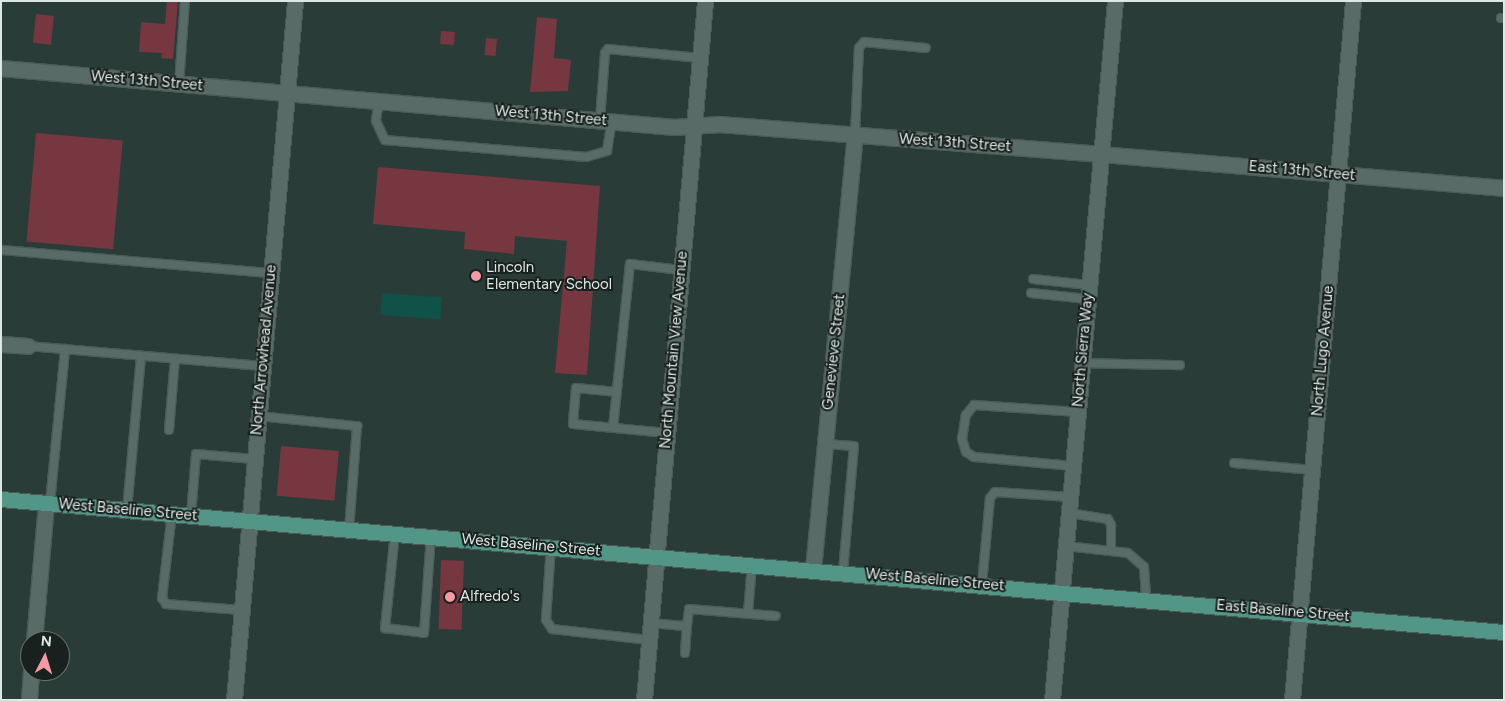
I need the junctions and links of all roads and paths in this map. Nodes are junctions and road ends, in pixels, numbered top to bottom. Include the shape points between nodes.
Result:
1 (185, 1) edge
2 (295, 1) edge
3 (705, 1) edge
4 (1115, 1) edge
5 (1353, 1) edge
6 (926, 48) dead end
7 (700, 58) junction
8 (2, 68) edge
9 (1, 73) edge
10 (179, 84) junction
11 (287, 93) junction
12 (379, 101) junction
13 (606, 121) junction
14 (694, 126) junction
15 (856, 135) junction
16 (1101, 154) junction
17 (1339, 174) junction
18 (1504, 188) edge
19 (1, 250) edge
20 (681, 270) junction
21 (271, 273) junction
22 (1033, 279) dead end
23 (1088, 292) junction
24 (1031, 293) dead end
25 (1, 344) edge
26 (28, 346) joint
27 (65, 349) junction
28 (141, 356) junction
29 (175, 359) junction
30 (1082, 363) junction
31 (1180, 365) dead end
32 (262, 366) junction
33 (616, 392) junction
34 (1078, 412) junction
35 (258, 416) junction
36 (613, 428) junction
37 (169, 430) dead end
38 (667, 433) junction
39 (825, 444) junction
40 (254, 459) junction
41 (1234, 463) dead end
42 (1073, 466) junction
43 (1313, 470) junction
44 (1070, 497) junction
45 (1, 499) edge
46 (48, 503) junction
47 (127, 510) junction
48 (1068, 513) junction
49 (172, 514) junction
50 (191, 515) junction
51 (248, 520) junction
52 (349, 529) junction
53 (395, 533) junction
54 (431, 536) junction
55 (551, 546) junction
56 (1066, 546) junction
57 (1111, 549) junction
58 (656, 556) junction
59 (752, 564) junction
60 (813, 569) junction
61 (843, 572) junction
62 (982, 584) junction
63 (1062, 591) junction
64 (1146, 599) junction
65 (240, 610) junction
66 (748, 613) junction
67 (1300, 613) junction
68 (776, 616) dead end
69 (650, 623) junction
70 (687, 626) junction
71 (35, 631) edge
72 (1504, 632) edge
73 (649, 640) junction
74 (685, 653) dead end
75 (31, 681) edge
76 (29, 700) edge
77 (234, 700) edge
78 (644, 700) edge
79 (1052, 700) edge
80 (1292, 700) edge

1 - 10 lane
2 - 11 street, North Arrowhead Avenue
3 - 7 street, North Mountain View Avenue
4 - 16 street, North Sierra Way
5 - 17 street, North Lugo Avenue
6 - 15 lane via 864,42 859,48
7 - 13 lane via 608,49 605,53
7 - 14 street, North Mountain View Avenue
8 - 9 lane
8 - 10 street, West 13th Street
10 - 11 street, West 13th Street
11 - 12 street, West 13th Street
11 - 21 street, North Arrowhead Avenue
12 - 13 street, West 13th Street
12 - 13 lane via 376,121 385,140 586,157 607,151
13 - 14 street, West 13th Street
14 - 15 street, West 13th Street via 720,124
14 - 20 street, North Mountain View Avenue
15 - 16 street, West 13th Street
15 - 39 street, Genevieve Street
16 - 17 street, East 13th Street
16 - 23 street, North Sierra Way
17 - 18 street, East 13th Street
17 - 43 street, North Lugo Avenue
19 - 21 lane
20 - 33 lane via 630,264
20 - 38 street, North Mountain View Avenue
21 - 32 street, North Arrowhead Avenue
22 - 23 lane
23 - 24 lane
23 - 30 street, North Sierra Way
25 - 26 street
26 - 27 lane
27 - 28 lane
27 - 46 lane
28 - 29 lane
28 - 47 lane
29 - 32 lane
29 - 37 lane
30 - 31 lane
30 - 34 street, North Sierra Way
32 - 35 street, North Arrowhead Avenue
33 - 36 lane
33 - 36 lane via 576,388 573,424
34 - 42 street, North Sierra Way
34 - 42 lane via 974,405 966,415 962,439 966,452 974,457
35 - 40 street, North Arrowhead Avenue
35 - 52 lane via 357,426
36 - 38 lane
38 - 58 street, North Mountain View Avenue
39 - 60 street, Genevieve Street
39 - 61 lane via 854,446
40 - 50 lane via 196,454
40 - 51 street, North Arrowhead Avenue
41 - 43 lane
42 - 44 street, North Sierra Way
43 - 67 street, North Lugo Avenue
44 - 48 street, North Sierra Way
44 - 62 lane via 995,492 990,498
45 - 46 main road, West Baseline Street
46 - 47 main road, West Baseline Street
46 - 71 street
47 - 49 main road, West Baseline Street
48 - 56 street, North Sierra Way
48 - 57 lane via 1108,519
49 - 50 main road, West Baseline Street
49 - 65 lane via 162,598 166,604
50 - 51 main road, West Baseline Street
51 - 52 main road, West Baseline Street
51 - 65 street, North Arrowhead Avenue
52 - 53 main road, West Baseline Street
53 - 54 main road, West Baseline Street
53 - 54 lane via 386,628 424,633
54 - 55 main road, West Baseline Street
55 - 58 main road, West Baseline Street
55 - 73 lane via 546,620 552,629
56 - 57 lane
56 - 63 street, North Sierra Way
57 - 64 lane via 1128,553 1144,567
58 - 59 main road, West Baseline Street
58 - 69 street, North Mountain View Avenue
59 - 60 main road, West Baseline Street
59 - 66 lane
60 - 61 main road, West Baseline Street
61 - 62 main road, West Baseline Street
62 - 63 main road, West Baseline Street
63 - 64 main road, East Baseline Street
63 - 79 street, North Sierra Way
64 - 67 main road, East Baseline Street
65 - 77 street, North Arrowhead Avenue
66 - 68 lane
66 - 70 lane via 689,609
67 - 72 main road, East Baseline Street
67 - 80 street, North Lugo Avenue
69 - 70 lane
69 - 73 street, North Mountain View Avenue
70 - 74 lane
73 - 78 street, North Mountain View Avenue
75 - 76 street

